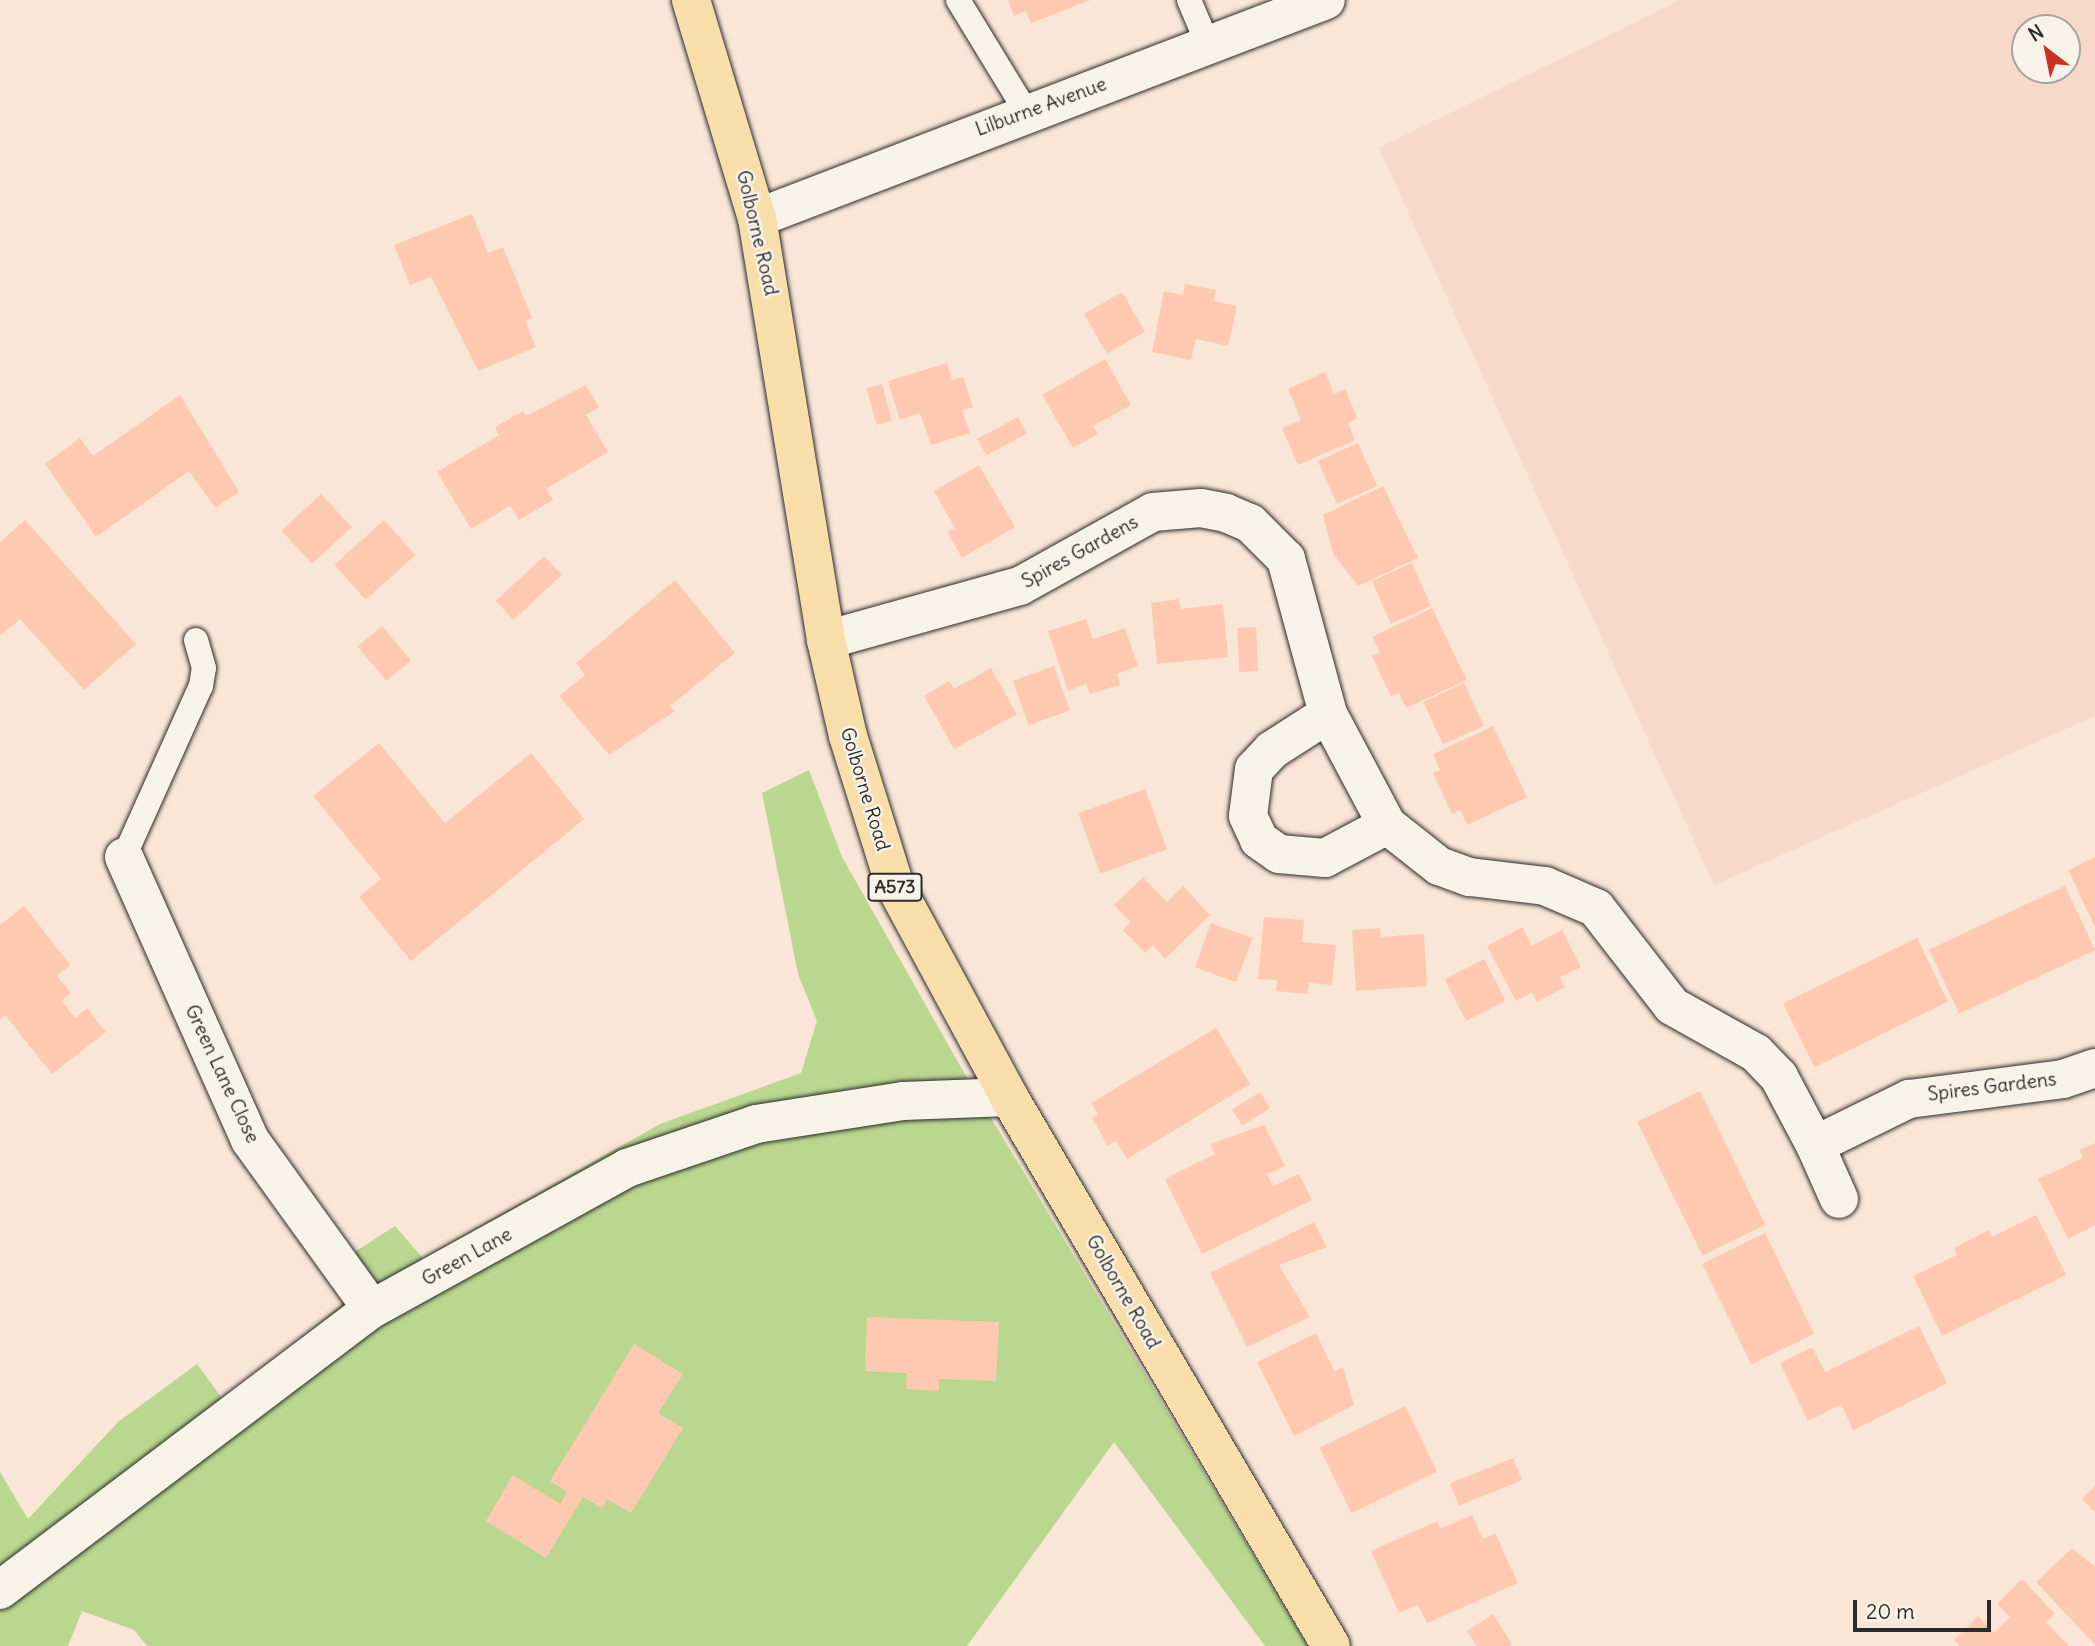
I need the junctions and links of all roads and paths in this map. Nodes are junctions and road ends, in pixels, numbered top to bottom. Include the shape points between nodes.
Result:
1 (691, 0) edge
2 (958, 0) edge
3 (1189, 0) edge
4 (1326, 0) edge
5 (1208, 45) junction
6 (1027, 113) junction
7 (757, 218) junction
8 (196, 640) dead end
9 (826, 640) junction
10 (1328, 714) junction
11 (1387, 825) junction
12 (124, 857) joint
13 (2095, 1068) edge
14 (1009, 1097) junction
15 (1815, 1145) junction
16 (1839, 1199) dead end
17 (372, 1309) junction
18 (0, 1590) edge
19 (1331, 1646) edge

1 - 7 main road, Golborne Road / A573
2 - 6 lane
3 - 5 lane
4 - 5 street, Lilburne Avenue
5 - 6 street, Lilburne Avenue
6 - 7 street, Lilburne Avenue
7 - 9 main road, Golborne Road / A573
8 - 12 lane via 204,668 201,686
9 - 10 street, Spires Gardens via 1020,586 1130,522 1201,508 1250,523 1286,559
9 - 14 main road, Golborne Road / A573 via 895,886
10 - 11 street, Spires Gardens
10 - 11 street via 1272,750 1254,769 1248,816 1259,840 1279,854 1325,858
11 - 15 street, Spires Gardens via 1440,866 1470,877 1545,886 1596,908 1672,1006 1756,1053 1779,1077
12 - 17 street, Green Lane Close via 250,1140
13 - 15 street, Spires Gardens via 2063,1079 1909,1099
14 - 17 street, Green Lane via 903,1101 756,1124 627,1168
14 - 19 main road, Golborne Road / A573
15 - 16 street, Spires Gardens
17 - 18 street, Green Lane

